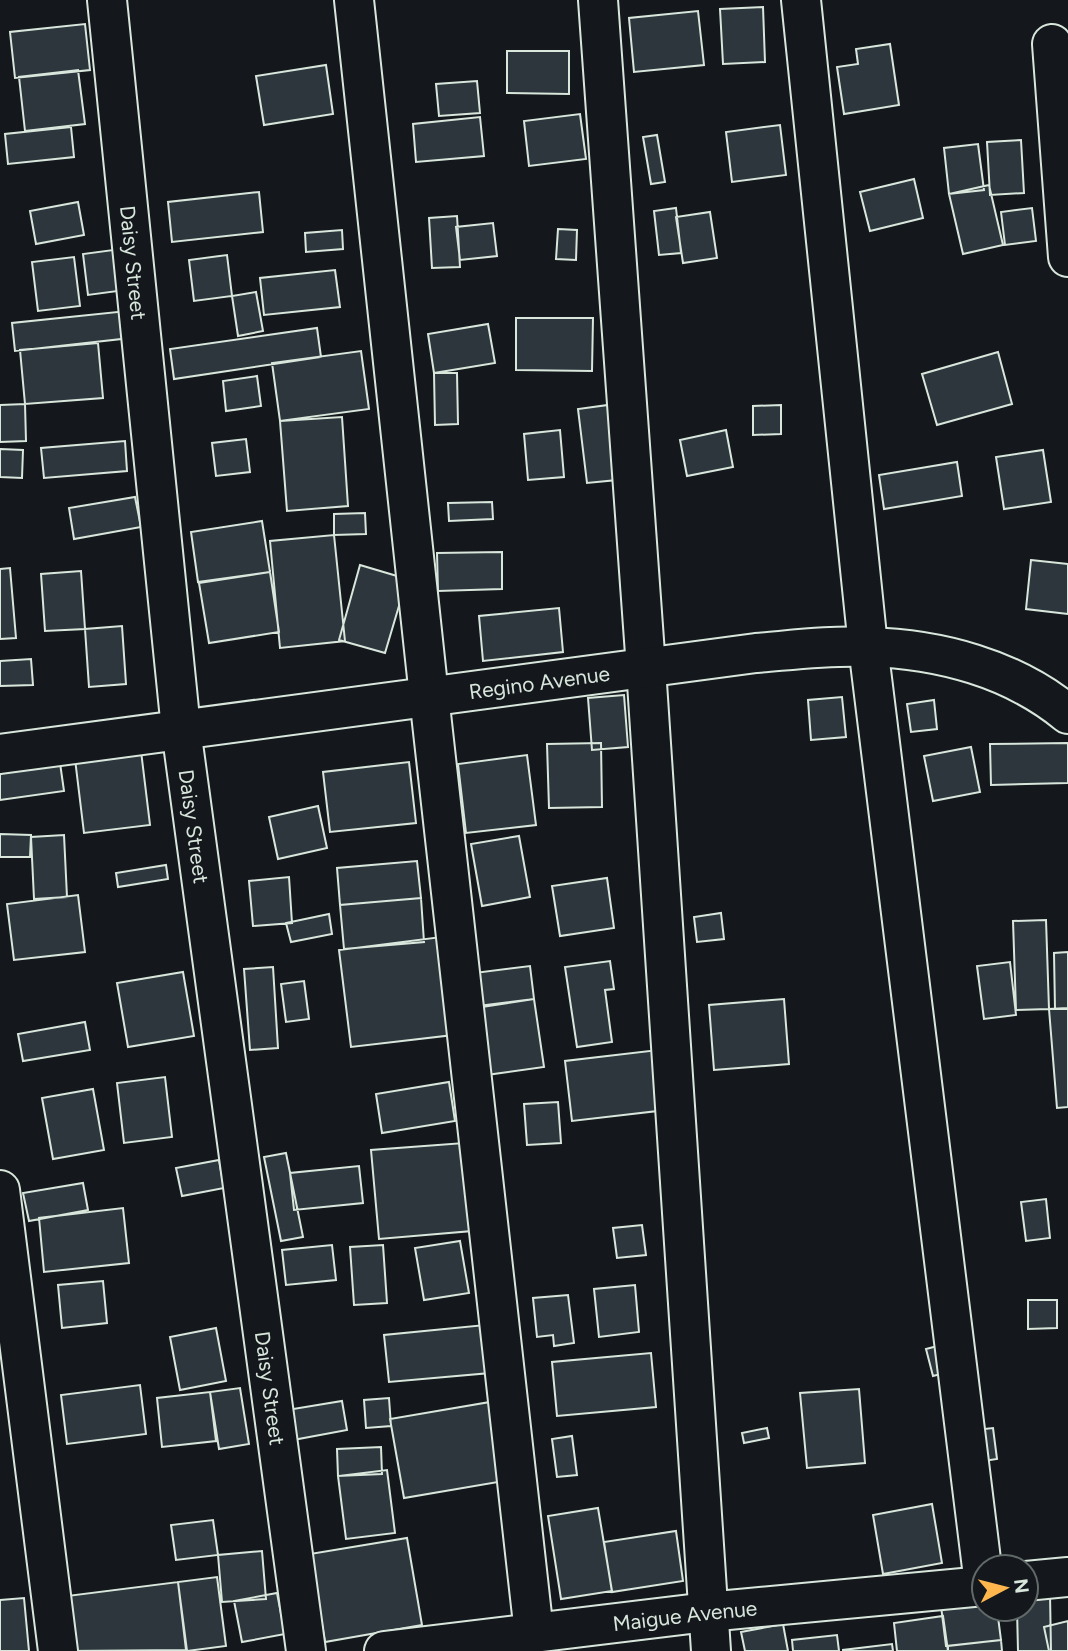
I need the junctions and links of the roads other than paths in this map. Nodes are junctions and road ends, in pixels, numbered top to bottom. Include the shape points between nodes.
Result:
1 (107, 0) edge
2 (354, 0) edge
3 (598, 0) edge
4 (801, 0) edge
5 (1052, 44) dead end
6 (1068, 257) edge
7 (868, 646) junction
8 (646, 668) junction
9 (429, 696) junction
10 (1068, 714) edge
11 (181, 729) junction
12 (0, 754) edge
13 (0, 1190) edge
14 (980, 1553) edge
15 (1068, 1577) edge
16 (1040, 1580) edge
17 (970, 1586) edge
18 (708, 1612) junction
19 (534, 1633) junction
20 (58, 1651) edge
21 (306, 1651) edge
22 (384, 1651) edge
23 (711, 1651) edge

1 - 11 street, Daisy Street
2 - 9 street
3 - 8 street
4 - 7 street
5 - 6 street
7 - 8 street, Regino Avenue via 756,653
7 - 10 street, Regino Avenue via 969,662 1016,680
7 - 14 street
8 - 9 street, Regino Avenue
8 - 18 street
9 - 11 street, Regino Avenue
9 - 19 street
11 - 12 street, Regino Avenue
11 - 21 street, Daisy Street
13 - 20 street
15 - 16 street
17 - 18 street, Maigue Avenue
18 - 19 street, Maigue Avenue
18 - 23 street
19 - 22 street, Maigue Avenue

